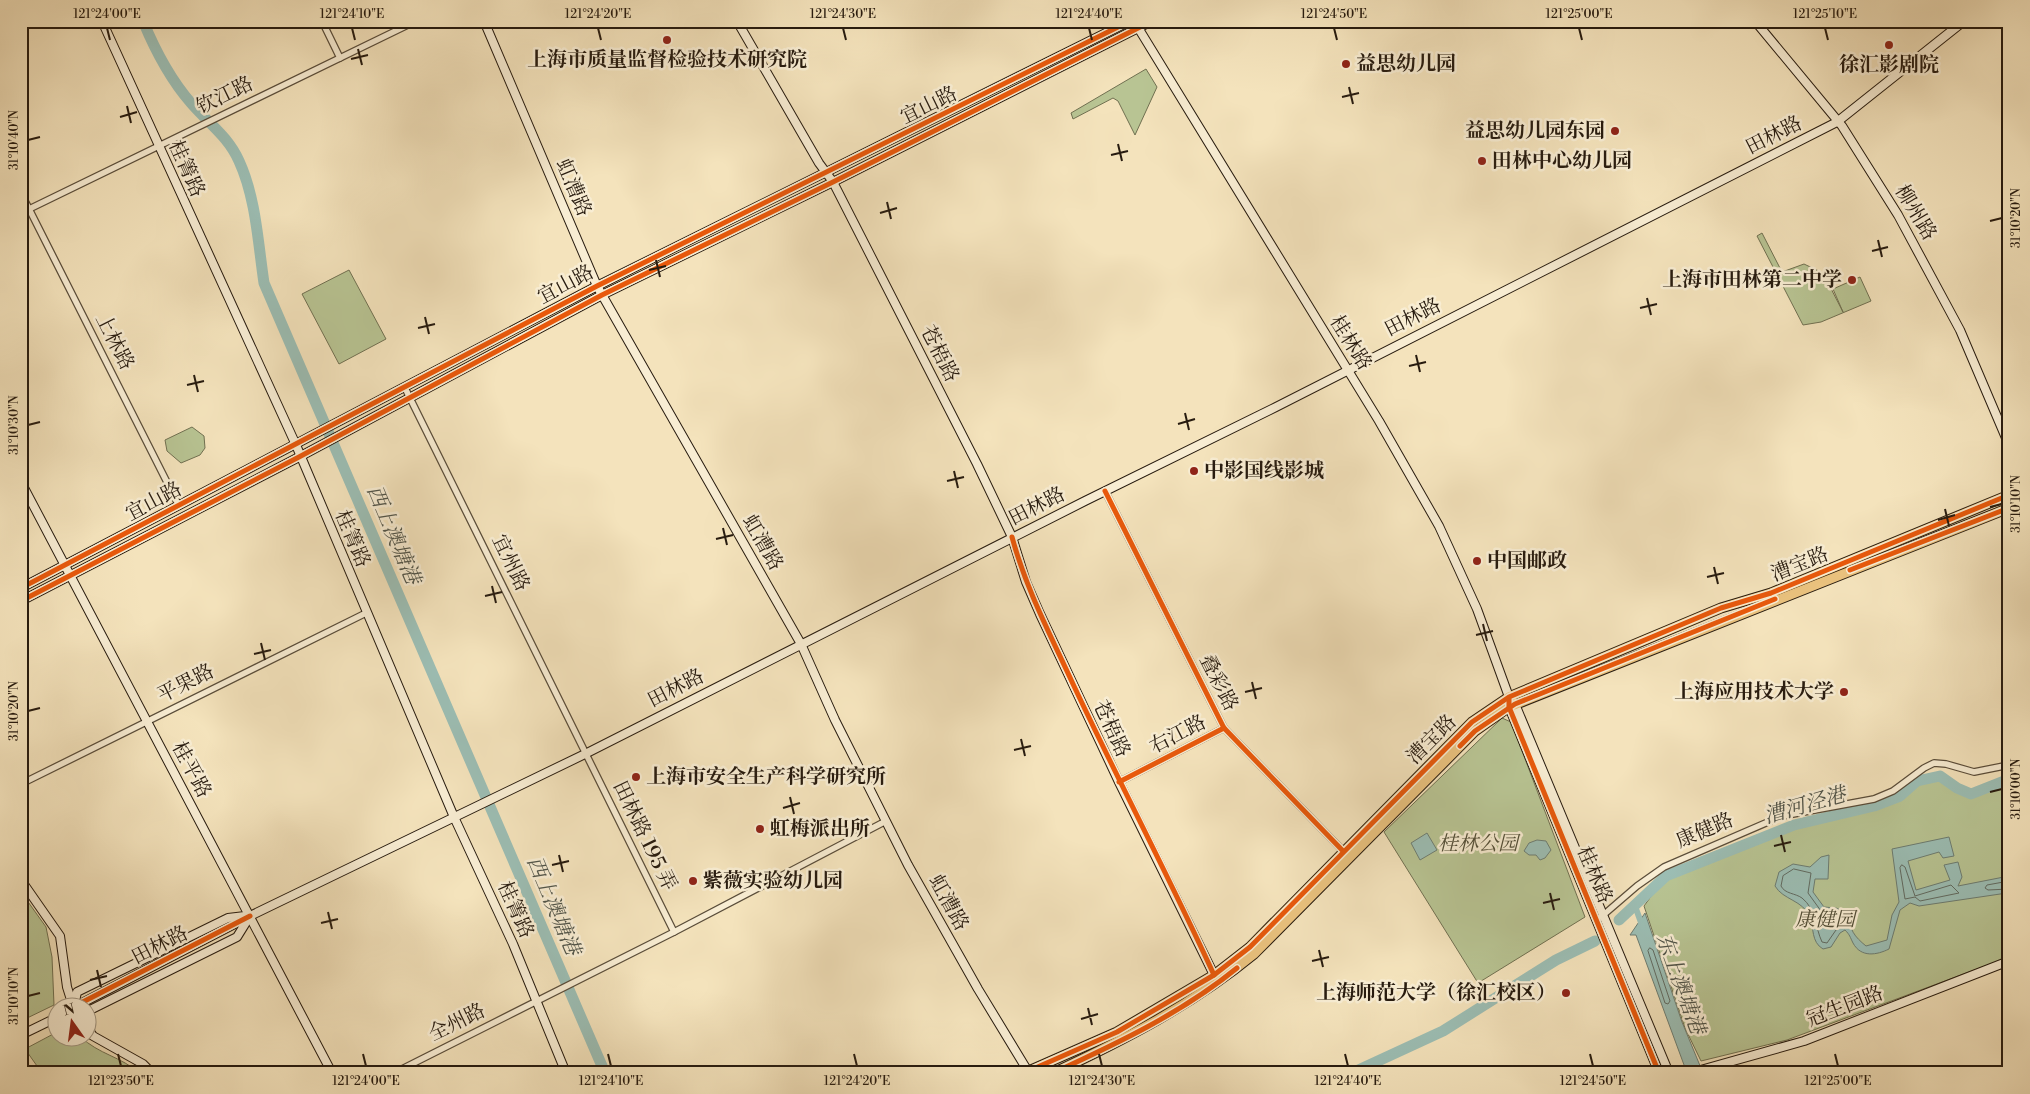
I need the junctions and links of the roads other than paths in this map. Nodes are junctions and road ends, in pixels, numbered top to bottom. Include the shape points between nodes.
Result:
1 (30, 21) edge
2 (102, 21) edge
3 (322, 21) edge
4 (416, 21) edge
5 (484, 21) edge
6 (737, 21) edge
7 (1130, 21) edge
8 (1152, 21) edge
9 (1754, 21) edge
10 (1964, 21) edge
11 (1136, 25) edge
12 (21, 26) edge
13 (340, 58) junction
14 (1837, 122) junction
15 (158, 146) junction
16 (827, 172) junction
17 (833, 182) junction
18 (21, 193) edge
19 (29, 210) junction
20 (21, 214) edge
21 (597, 286) junction
22 (602, 295) junction
23 (1347, 369) junction
24 (405, 388) junction
25 (410, 396) junction
26 (296, 445) junction
27 (2009, 445) edge
28 (299, 457) junction
29 (21, 482) edge
30 (1105, 491) junction
31 (2009, 495) edge
32 (179, 506) junction
33 (2009, 508) edge
34 (1012, 537) junction
35 (66, 566) junction
36 (71, 575) junction
37 (21, 588) edge
38 (21, 600) edge
39 (366, 613) junction
40 (801, 644) junction
41 (1511, 702) junction
42 (148, 722) junction
43 (1224, 728) junction
44 (585, 754) junction
45 (2009, 766) edge
46 (1119, 782) junction
47 (21, 784) edge
48 (454, 817) junction
49 (886, 821) junction
50 (1346, 854) junction
51 (21, 880) edge
52 (250, 916) junction
53 (1600, 917) junction
54 (674, 932) junction
55 (2009, 961) edge
56 (1216, 979) junction
57 (70, 996) edge
58 (76, 996) edge
59 (96, 996) edge
60 (536, 1003) junction
61 (98, 1006) edge
62 (48, 1023) edge
63 (21, 1035) edge
64 (98, 1039) edge
65 (1027, 1072) edge
66 (152, 1073) edge
67 (332, 1073) edge
68 (394, 1073) edge
69 (566, 1073) edge
70 (1053, 1073) edge
71 (1659, 1073) edge
72 (1670, 1073) edge
73 (1690, 1073) edge

1 - 12 street
2 - 15 street, 桂箐路
3 - 13 street
4 - 13 street, 钦江路
5 - 21 street, 虹漕路
6 - 16 street, 苍梧路
7 - 16 street, 宜山路
8 - 11 street, 宜山路
9 - 14 street, 柳州路
10 - 14 street, 田林路
11 - 17 street, 宜山路
11 - 23 street, 桂林路
13 - 15 street, 钦江路
14 - 23 street, 田林路
14 - 27 street, 柳州路 via 1877,181 1940,288 1985,384
15 - 19 street, 钦江路
15 - 26 street, 桂箐路
16 - 17 street, 苍梧路
16 - 21 street, 宜山路
17 - 22 street, 宜山路
17 - 34 street, 苍梧路
18 - 19 street, 上林路
19 - 20 street, 钦江路
19 - 32 street, 上林路
21 - 22 street, 虹漕路
21 - 24 street, 宜山路
22 - 25 street, 宜山路
22 - 40 street, 虹漕路
23 - 30 street, 田林路
23 - 41 street, 桂林路 via 1439,526 1477,608
24 - 25 street, 宜州路
24 - 26 street, 宜山路
25 - 28 street, 宜山路
25 - 44 street, 宜州路
26 - 28 street, 桂箐路
26 - 32 street, 宜山路
28 - 36 street, 宜山路
28 - 39 street, 桂箐路
29 - 35 street, 桂平路
30 - 34 street, 田林路
30 - 43 street, 叠彩路
31 - 41 main road, 漕宝路 via 1771,593 1721,608
32 - 35 street, 宜山路
33 - 41 main road, 漕宝路
34 - 40 street, 田林路
34 - 46 street, 苍梧路 via 1030,590
35 - 36 street, 桂平路
35 - 37 street, 宜山路
36 - 38 street, 宜山路
36 - 42 street, 桂平路
39 - 42 street, 平果路
39 - 48 street, 桂箐路
40 - 44 street, 田林路
40 - 49 street, 虹漕路
41 - 50 main road, 漕宝路 via 1472,722
41 - 53 street, 桂林路
42 - 47 street, 平果路
42 - 52 street, 桂平路
43 - 46 street, 右江路
43 - 50 street, 叠彩路
44 - 48 street, 田林路
44 - 54 street, 田林路 195 弄
45 - 53 street, 康健路 via 1974,772 1934,763 1884,796 1782,816 1664,867
46 - 56 street, 苍梧路
48 - 52 street, 田林路
48 - 60 street, 桂箐路 via 513,944
49 - 54 street, 全州路
49 - 65 street, 虹漕路
50 - 56 main road, 漕宝路
51 - 57 street via 60,936
52 - 58 street, 田林路 via 228,918 77,992
52 - 59 street, 田林路
52 - 61 street, 田林路 via 237,937
52 - 67 street, 桂平路
53 - 71 street, 桂林路
53 - 72 street, 桂林路
54 - 60 street, 全州路
55 - 73 street, 冠生园路 via 1804,1041
56 - 65 main road, 漕宝路 via 1116,1032
56 - 70 main road, 漕宝路 via 1157,1020
60 - 68 street, 全州路
60 - 69 street, 桂箐路
62 - 63 street
64 - 66 street via 143,1064

